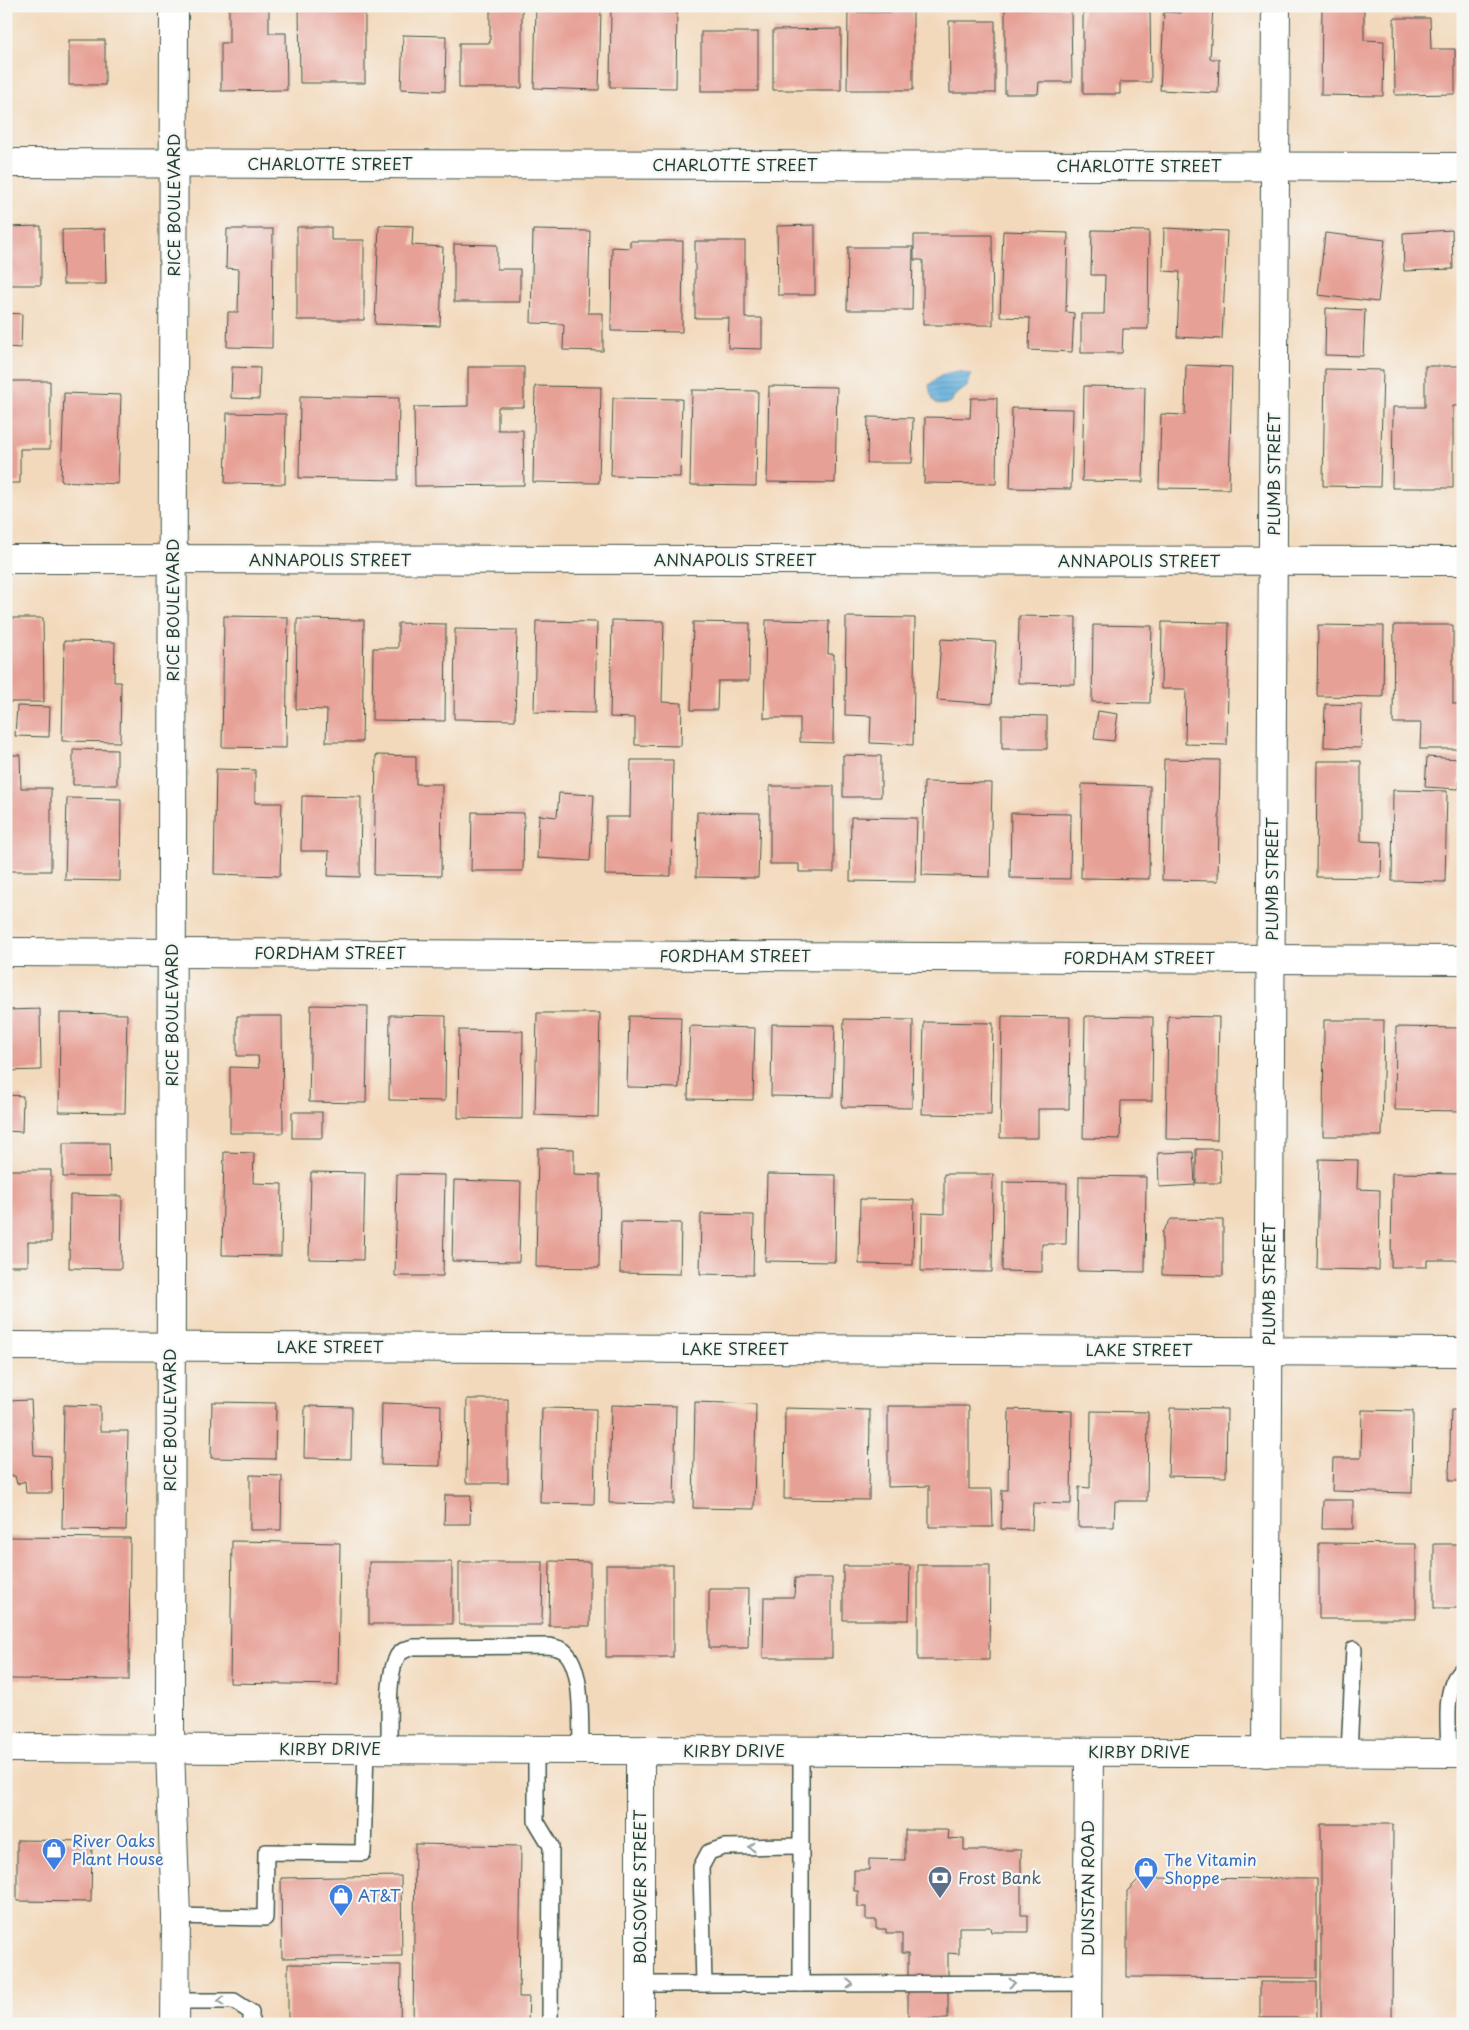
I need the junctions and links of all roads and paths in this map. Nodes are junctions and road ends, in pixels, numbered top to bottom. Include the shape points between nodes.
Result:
1 (174, 6) edge
2 (1276, 6) edge
3 (6, 163) edge
4 (174, 163) junction
5 (1276, 166) junction
6 (1463, 167) edge
7 (6, 559) edge
8 (173, 560) junction
9 (1274, 561) junction
10 (1463, 561) edge
11 (6, 952) edge
12 (172, 952) junction
13 (1271, 959) junction
14 (1463, 960) edge
15 (6, 1346) edge
16 (170, 1346) junction
17 (1269, 1351) junction
18 (1463, 1352) edge
19 (1354, 1649) dead end
20 (1463, 1669) edge
21 (6, 1748) edge
22 (170, 1749) junction
23 (378, 1749) junction
24 (536, 1750) junction
25 (581, 1750) junction
26 (640, 1750) junction
27 (802, 1751) junction
28 (1089, 1752) junction
29 (1266, 1752) junction
30 (1349, 1753) junction
31 (1456, 1753) edge
32 (801, 1846) junction
33 (176, 1916) junction
34 (1087, 1983) junction
35 (640, 1984) junction
36 (704, 1984) junction
37 (801, 1984) junction
38 (175, 2012) edge
39 (251, 2024) edge
40 (550, 2024) edge
41 (640, 2024) edge
42 (1087, 2024) edge

1 - 4 street, RICE BOULEVARD
2 - 5 street, PLUMB STREET
3 - 4 street, CHARLOTTE STREET
4 - 5 street, CHARLOTTE STREET
4 - 8 street, RICE BOULEVARD
5 - 6 street, CHARLOTTE STREET
5 - 9 street, PLUMB STREET
7 - 8 street, ANNAPOLIS STREET
8 - 9 street, ANNAPOLIS STREET
8 - 12 street, RICE BOULEVARD
9 - 10 street, ANNAPOLIS STREET
9 - 13 street, PLUMB STREET
11 - 12 street, FORDHAM STREET
12 - 13 street, FORDHAM STREET
12 - 16 street, RICE BOULEVARD
13 - 14 street, FORDHAM STREET
13 - 17 street, PLUMB STREET
15 - 16 street, LAKE STREET
16 - 17 street, LAKE STREET
16 - 22 street, RICE BOULEVARD
17 - 18 street, LAKE STREET
17 - 29 street, PLUMB STREET
19 - 30 lane
20 - 31 lane via 1455,1674 1448,1698
21 - 22 street, KIRBY DRIVE
22 - 23 street, KIRBY DRIVE
22 - 33 street, RICE BOULEVARD
23 - 24 street, KIRBY DRIVE
23 - 25 lane via 392,1670 402,1651 412,1647 548,1646 563,1650 573,1663 578,1681
23 - 33 lane via 363,1853 266,1852 265,1918
24 - 25 street, KIRBY DRIVE
24 - 40 lane via 536,1820 551,1846
25 - 26 street, KIRBY DRIVE
26 - 27 street, KIRBY DRIVE
26 - 35 street, BOLSOVER STREET
27 - 28 street, KIRBY DRIVE
27 - 32 lane
28 - 29 street, KIRBY DRIVE
28 - 34 street, DUNSTAN ROAD
29 - 30 street, KIRBY DRIVE
30 - 31 street, KIRBY DRIVE
32 -> 36 lane via 724,1847 709,1852 701,1867
32 - 37 lane
33 - 38 street, RICE BOULEVARD
37 -> 34 lane
34 - 42 street, DUNSTAN ROAD
35 - 36 lane
35 - 41 street, BOLSOVER STREET
36 - 37 lane
39 -> 38 lane via 251,2012 234,2001

